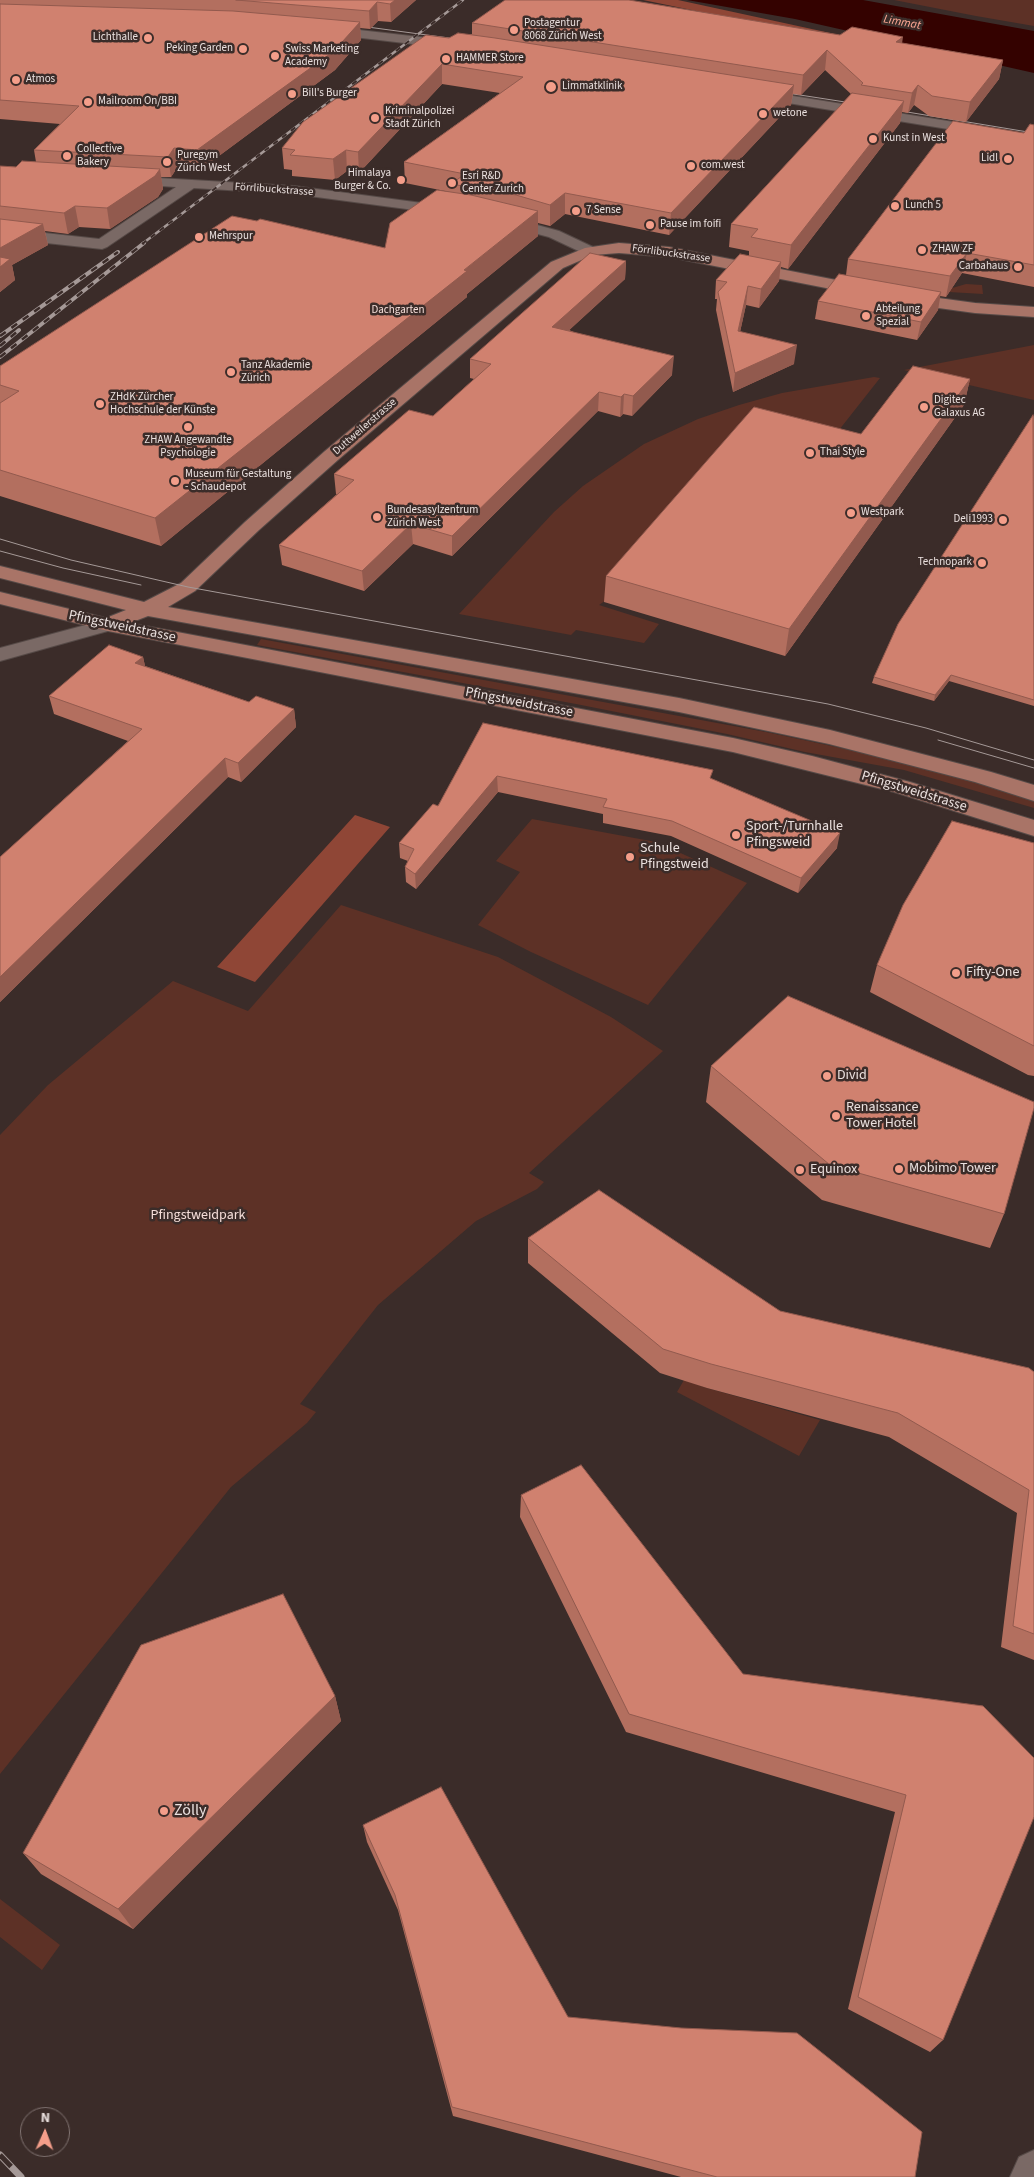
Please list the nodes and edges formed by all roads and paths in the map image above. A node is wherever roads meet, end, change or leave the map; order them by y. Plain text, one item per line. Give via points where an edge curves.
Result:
1 (308, 28) edge
2 (467, 46) edge
3 (740, 91) edge
4 (1034, 139) edge
5 (112, 179) edge
6 (191, 184) junction
7 (462, 213) edge
8 (484, 217) edge
9 (0, 233) edge
10 (590, 250) junction
11 (1034, 312) edge
12 (0, 572) edge
13 (0, 598) edge
14 (146, 609) junction
15 (108, 625) junction
16 (0, 655) edge
17 (1034, 793) edge
18 (1034, 828) edge
19 (1034, 2172) edge
20 (1032, 2177) edge

1 - 2 street
3 - 4 street
5 - 6 street, Förrlibuckstrasse
6 - 7 street, Förrlibuckstrasse via 294,190
6 - 9 street via 102,244
8 - 10 street, Förrlibuckstrasse via 540,230
10 - 11 main road, Förrlibuckstrasse via 619,248 669,252 902,298
10 - 14 main road, Duttweilerstrasse via 557,265 325,462 188,587
12 - 14 main road, Pfingstweidstrasse
13 - 15 main road, Pfingstweidstrasse
14 - 15 main road, Duttweilerstrasse
14 - 17 main road, Pfingstweidstrasse via 679,706 830,737 983,776
15 - 16 street
15 - 18 main road, Pfingstweidstrasse via 733,745 902,787
19 - 20 street

